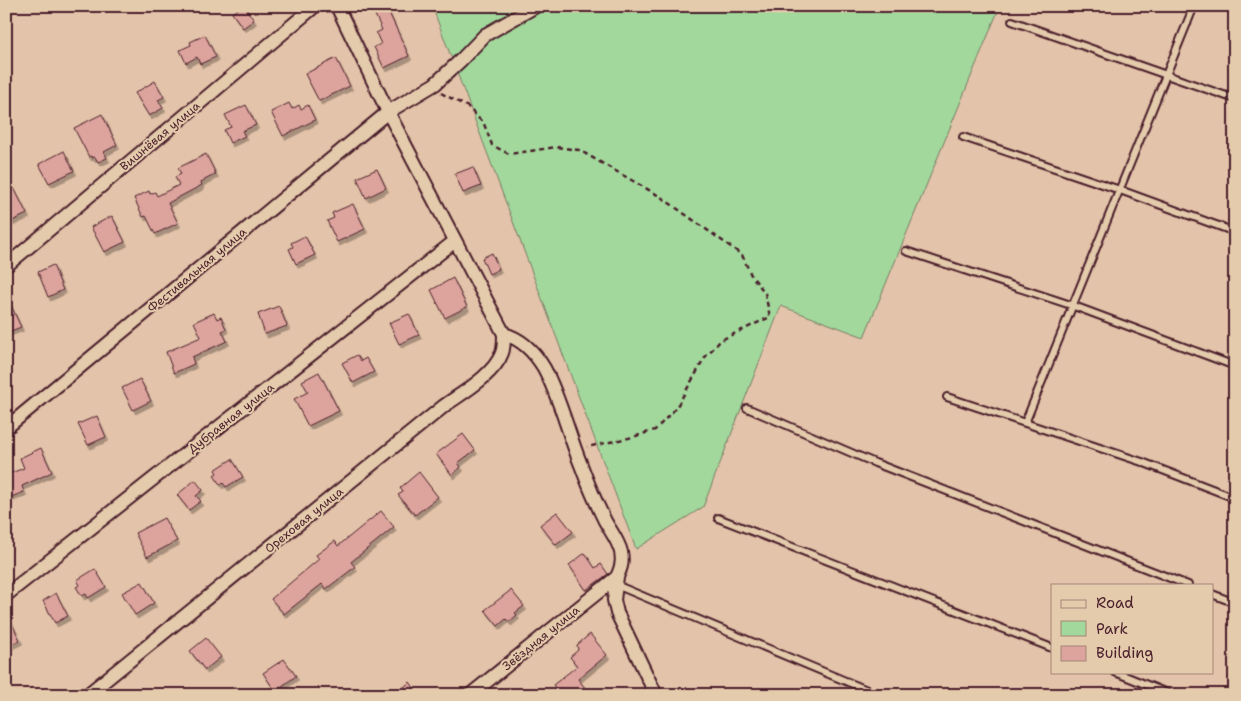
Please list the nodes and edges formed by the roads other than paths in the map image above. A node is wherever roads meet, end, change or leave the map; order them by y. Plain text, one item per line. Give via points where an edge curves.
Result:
1 (315, 6) edge
2 (337, 6) edge
3 (536, 6) edge
4 (1194, 6) edge
5 (1012, 21) dead end
6 (1166, 75) junction
7 (1235, 99) edge
8 (388, 112) junction
9 (963, 137) dead end
10 (1120, 190) junction
11 (1235, 232) edge
12 (455, 241) junction
13 (906, 251) dead end
14 (6, 266) edge
15 (1074, 306) junction
16 (504, 334) junction
17 (1235, 366) edge
18 (947, 396) dead end
19 (747, 408) dead end
20 (1025, 423) junction
21 (6, 428) edge
22 (1235, 498) edge
23 (718, 518) dead end
24 (615, 581) junction
25 (1185, 584) edge
26 (6, 595) edge
27 (1214, 595) edge
28 (1235, 603) edge
29 (1051, 648) edge
30 (1119, 674) edge
31 (87, 695) edge
32 (470, 695) edge
33 (656, 695) edge
34 (879, 695) edge
35 (1172, 695) edge

1 - 14 street, Вишнёвая улица
2 - 8 street
3 - 8 street, Фестивальная улица via 485,35 435,84
4 - 6 lane
5 - 6 lane
6 - 7 lane
6 - 10 lane
8 - 12 street
8 - 21 street, Фестивальная улица
9 - 10 lane
10 - 11 lane
10 - 15 lane
12 - 16 street
12 - 26 street, Дубравная улица
13 - 15 lane
15 - 17 lane
15 - 20 lane
16 - 24 street via 515,337 530,350 550,381 605,522 619,546 623,564
16 - 31 street, Ореховая улица via 502,352 483,377
18 - 20 lane
19 - 25 lane via 875,463
20 - 22 lane via 1142,462
23 - 29 lane
24 - 32 street, Звёздная улица
24 - 33 street via 617,613
24 - 34 lane
27 - 28 lane
30 - 35 lane

